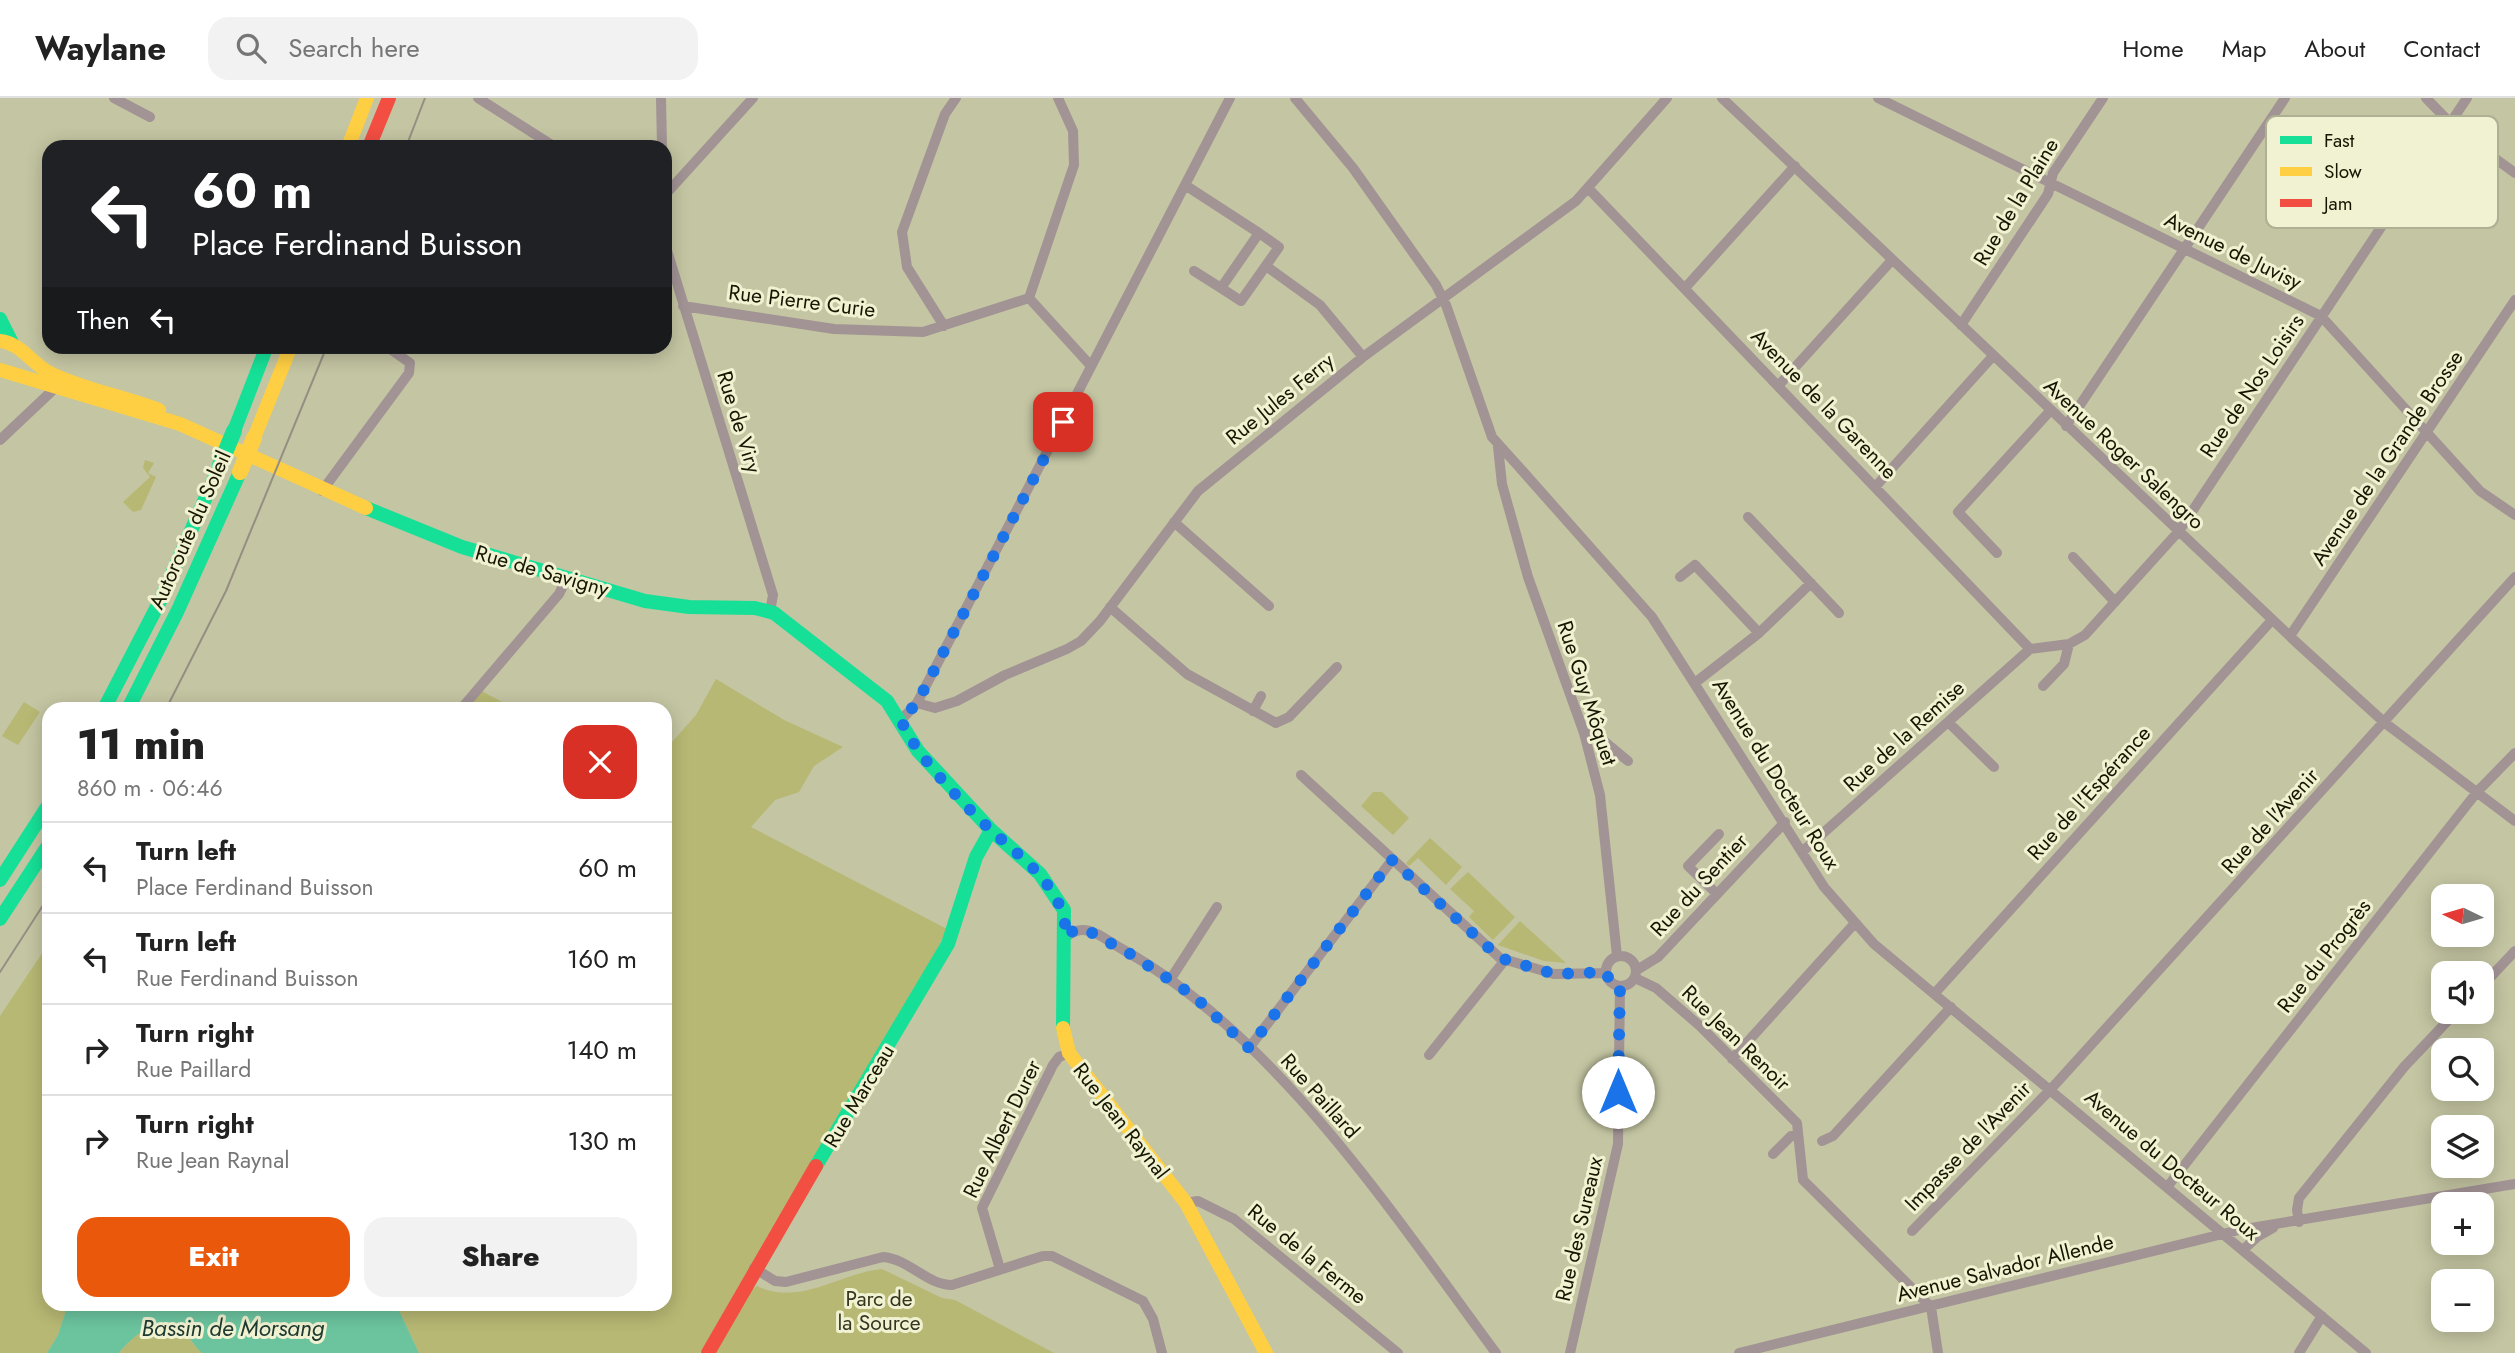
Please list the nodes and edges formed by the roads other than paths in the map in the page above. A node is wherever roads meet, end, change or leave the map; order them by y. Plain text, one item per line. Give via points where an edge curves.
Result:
1 (114, 98) edge
2 (367, 98) edge
3 (389, 98) edge
4 (478, 98) edge
5 (661, 98) edge
6 (753, 98) edge
7 (956, 98) edge
8 (1058, 98) edge
9 (1230, 98) edge
10 (1295, 98) edge
11 (1667, 98) edge
12 (1723, 98) edge
13 (1878, 98) edge
14 (2103, 98) edge
15 (2285, 98) edge
16 (2426, 98) edge
17 (2467, 98) edge
18 (2273, 116) edge
19 (2443, 116) edge
20 (2455, 116) edge
21 (150, 117) dead end
22 (2266, 127) edge
23 (351, 140) edge
24 (372, 140) edge
25 (544, 140) edge
26 (662, 140) edge
27 (2498, 162) edge
28 (1795, 166) junction
29 (2515, 173) edge
30 (2051, 184) junction
31 (1185, 186) junction
32 (672, 187) edge
33 (1588, 188) junction
34 (2380, 228) edge
35 (1259, 233) junction
36 (2185, 249) junction
37 (1892, 260) junction
38 (1266, 267) junction
39 (672, 268) edge
40 (1194, 271) dead end
41 (1222, 288) junction
42 (1685, 288) junction
43 (1443, 296) junction
44 (1029, 298) junction
45 (2515, 300) edge
46 (683, 306) junction
47 (2321, 316) junction
48 (0, 319) edge
49 (1961, 325) junction
50 (944, 326) junction
51 (10, 344) edge
52 (264, 354) edge
53 (288, 354) edge
54 (400, 354) edge
55 (1993, 356) junction
56 (1363, 357) junction
57 (1091, 366) junction
58 (2, 370) edge
59 (1779, 385) junction
60 (54, 388) junction
61 (2050, 411) junction
62 (180, 424) junction
63 (2066, 426) junction
64 (2427, 433) junction
65 (0, 440) edge
66 (1498, 447) junction
67 (1876, 486) junction
68 (322, 491) junction
69 (2515, 515) edge
70 (1748, 517) dead end
71 (1174, 522) junction
72 (2179, 531) junction
73 (1997, 553) dead end
74 (2073, 557) dead end
75 (1680, 577) dead end
76 (2515, 577) edge
77 (567, 578) junction
78 (1811, 583) junction
79 (2115, 603) junction
80 (1269, 606) dead end
81 (1110, 607) junction
82 (771, 612) junction
83 (1839, 613) dead end
84 (2272, 620) junction
85 (1759, 633) junction
86 (2291, 636) junction
87 (2069, 645) junction
88 (2031, 649) junction
89 (1337, 667) dead end
90 (1696, 682) junction
91 (2043, 686) dead end
92 (1261, 696) dead end
93 (108, 702) edge
94 (132, 702) edge
95 (467, 702) edge
96 (917, 703) junction
97 (1253, 711) junction
98 (901, 720) junction
99 (1948, 722) junction
100 (2385, 723) junction
101 (1584, 733) junction
102 (2515, 753) edge
103 (1628, 761) dead end
104 (1994, 767) dead end
105 (1301, 775) dead end
106 (2477, 792) junction
107 (42, 815) edge
108 (2515, 821) edge
109 (1785, 822) junction
110 (992, 830) junction
111 (1719, 834) dead end
112 (1803, 851) junction
113 (42, 855) edge
114 (1392, 860) junction
115 (0, 880) edge
116 (1717, 894) junction
117 (1217, 906) dead end
118 (0, 919) edge
119 (1855, 923) junction
120 (1066, 937) junction
121 (2515, 951) edge
122 (1617, 956) junction
123 (1505, 960) junction
124 (1606, 972) junction
125 (2494, 973) edge
126 (1636, 974) junction
127 (1170, 980) junction
128 (1620, 986) junction
129 (1935, 993) junction
130 (1951, 1007) junction
131 (2445, 1024) edge
132 (1249, 1048) junction
133 (1069, 1053) junction
134 (1429, 1055) dead end
135 (1732, 1059) junction
136 (2051, 1089) junction
137 (1798, 1135) junction
138 (1822, 1141) dead end
139 (1773, 1154) dead end
140 (2515, 1184) edge
141 (2168, 1186) junction
142 (1186, 1203) junction
143 (2299, 1222) junction
144 (2280, 1225) junction
145 (1912, 1231) dead end
146 (2223, 1234) junction
147 (2243, 1250) junction
148 (754, 1268) junction
149 (1000, 1269) junction
150 (1931, 1307) junction
151 (2322, 1316) junction
152 (708, 1353) edge
153 (1162, 1353) edge
154 (1266, 1353) edge
155 (1398, 1353) edge
156 (1496, 1353) edge
157 (1570, 1353) edge
158 (1740, 1353) edge
159 (1938, 1353) edge
160 (2299, 1353) edge
161 (2366, 1353) edge

1 - 21 street
2 - 23 main road
3 - 24 main road
4 - 25 street
5 - 26 street
6 - 32 street
7 - 50 street via 945,114 902,232 907,267
8 - 44 street via 1073,131 1074,166
9 - 31 street
10 - 43 street, Avenue du Docteur Roux via 1353,168
11 - 33 street, Rue Jules Ferry
12 - 28 street, Avenue Roger Salengro
13 - 30 street, Avenue de Juvisy
14 - 30 street, Rue de la Plaine via 2053,173
15 - 18 street
16 - 19 street
17 - 20 street, Rue de Nos Loisirs
22 - 36 street
27 - 29 street
28 - 37 street, Avenue Roger Salengro
28 - 42 street
30 - 36 street, Avenue de Juvisy
30 - 49 street, Rue de la Plaine
31 - 35 street
31 - 57 street
33 - 42 street, Avenue de la Garenne
33 - 43 street, Rue Jules Ferry
34 - 47 street, Rue de Nos Loisirs
35 - 38 street via 1279,247
35 - 41 street
36 - 47 street, Avenue de Juvisy
36 - 63 street
37 - 49 street, Avenue Roger Salengro
37 - 59 street
38 - 41 street via 1241,302
38 - 56 street via 1320,305
39 - 46 street, Rue de Viry
40 - 41 street
42 - 59 street, Avenue de la Garenne
43 - 56 street, Rue Jules Ferry
43 - 66 street, Avenue du Docteur Roux
44 - 50 street, Rue Pierre Curie
44 - 57 street
45 - 64 street, Avenue de la Grande Brosse
46 - 50 street, Rue Pierre Curie via 834,329 923,332
46 - 82 street, Rue de Viry via 773,594
47 - 64 street, Avenue de Juvisy
47 - 72 street, Rue de Nos Loisirs
48 - 51 main road
49 - 55 street, Avenue Roger Salengro
51 - 58 main road, Rue de Savigny via 18,360
51 - 62 main road, Rue de Savigny via 53,375 145,404
52 - 93 main road, Autoroute du Soleil, bridge via 161,599
53 - 94 main road, Autoroute du Soleil, bridge via 240,472
54 - 68 street via 410,363 409,373
55 - 61 street, Avenue Roger Salengro
55 - 67 street
56 - 71 street, Rue Jules Ferry via 1209,482
57 - 96 street
58 - 60 main road, Rue de Savigny
59 - 67 street, Avenue de la Garenne
60 - 62 main road, Rue de Savigny
60 - 65 street
61 - 63 street, Avenue Roger Salengro
61 - 73 street via 1958,512
62 - 68 main road, Rue de Savigny
63 - 72 street, Avenue Roger Salengro
64 - 69 street, Avenue de Juvisy via 2480,491
64 - 86 street, Avenue de la Grande Brosse
66 - 90 street, Avenue du Docteur Roux via 1652,617
66 - 101 street, Rue Guy Môquet via 1506,496 1533,590
67 - 88 street, Avenue de la Garenne
68 - 77 main road, Rue de Savigny via 450,544
70 - 78 street
71 - 80 street
71 - 81 street, Rue Jules Ferry
72 - 79 street, Rue de Nos Loisirs
72 - 84 street, Avenue Roger Salengro
74 - 79 street
75 - 85 street via 1695,565
76 - 100 street, Rue de l'Avenir
77 - 82 main road, Rue de Savigny via 663,604
77 - 95 street via 559,594
78 - 83 street
78 - 85 street
79 - 87 street, Rue de Nos Loisirs
81 - 96 street, Rue Jules Ferry via 1082,640 965,697 935,708
81 - 97 street via 1187,674
82 - 98 main road, Rue Jean Raynal via 871,685
84 - 86 street, Avenue Roger Salengro
84 - 129 street, Rue de l'Espérance
85 - 90 street
86 - 100 street, Avenue Roger Salengro
87 - 88 street
87 - 91 street via 2064,664
88 - 99 street, Rue de la Remise
89 - 97 street via 1284,720 1276,723
90 - 109 street, Avenue du Docteur Roux
92 - 97 street
96 - 98 street
98 - 110 main road, Rue Jean Raynal via 918,751
99 - 104 street
99 - 112 street, Rue de la Remise
100 - 106 street, Avenue Roger Salengro
100 - 136 street, Rue de l'Avenir
101 - 103 street via 1598,736
101 - 122 street, Rue Guy Môquet via 1605,829
102 - 106 street, Rue du Progrès
105 - 114 street
106 - 108 street, Avenue Roger Salengro
106 - 141 street, Rue du Progrès
107 - 115 main road
109 - 112 street, Avenue du Docteur Roux
109 - 116 street, Rue du Sentier
110 - 120 main road, Rue Jean Raynal via 1027,860 1048,886 1064,910
110 - 148 main road, Rue Marceau via 970,872 950,941
111 - 116 street via 1688,866
112 - 119 street, Avenue du Docteur Roux via 1824,887
113 - 118 main road
114 - 123 street
114 - 132 street
116 - 126 street, Rue du Sentier
117 - 127 street
119 - 129 street, Avenue du Docteur Roux
119 - 135 street
120 - 127 street, Rue Paillard via 1085,929
120 - 133 main road, Rue Jean Raynal via 1063,1030
121 - 125 street
122 - 124 street via 1608,962
122 - 126 street via 1630,958
123 - 124 street via 1554,974
123 - 134 street
124 - 128 street via 1610,982
126 - 128 street via 1629,984
126 - 135 street, Rue Jean Renoir
127 - 132 street, Rue Paillard via 1194,996
128 - 157 street, Rue des Sureaux via 1618,1144
129 - 130 street, Avenue du Docteur Roux
130 - 136 street, Avenue du Docteur Roux
130 - 138 street via 1833,1136
131 - 143 street via 2404,1067 2299,1198
132 - 156 street, Rue Paillard via 1363,1174
133 - 142 main road, Rue Jean Raynal
133 - 149 street, Rue Albert Durer via 1053,1065 982,1208
135 - 137 street, Rue Jean Renoir via 1797,1123
136 - 141 street, Avenue du Docteur Roux
136 - 145 street, Impasse de l'Avenir
137 - 139 street
137 - 150 street, Rue Jean Renoir via 1803,1180
140 - 143 street, Avenue Salvador Allende
141 - 146 street, Avenue du Docteur Roux
142 - 154 main road, Rue Jean Raynal
142 - 155 street, Rue de la Ferme via 1198,1201 1234,1219
143 - 144 street, Avenue Salvador Allende
144 - 146 street, Avenue Salvador Allende
144 - 147 street, Avenue Salvador Allende
146 - 147 street, Avenue du Docteur Roux
146 - 150 street, Avenue Salvador Allende
147 - 151 street, Avenue du Docteur Roux
148 - 149 street via 786,1282 890,1257 952,1285
148 - 152 main road, Rue Marceau
149 - 153 street via 1052,1256 1101,1279 1148,1306
150 - 158 street, Avenue Salvador Allende
150 - 159 street
151 - 160 street
151 - 161 street, Avenue du Docteur Roux

